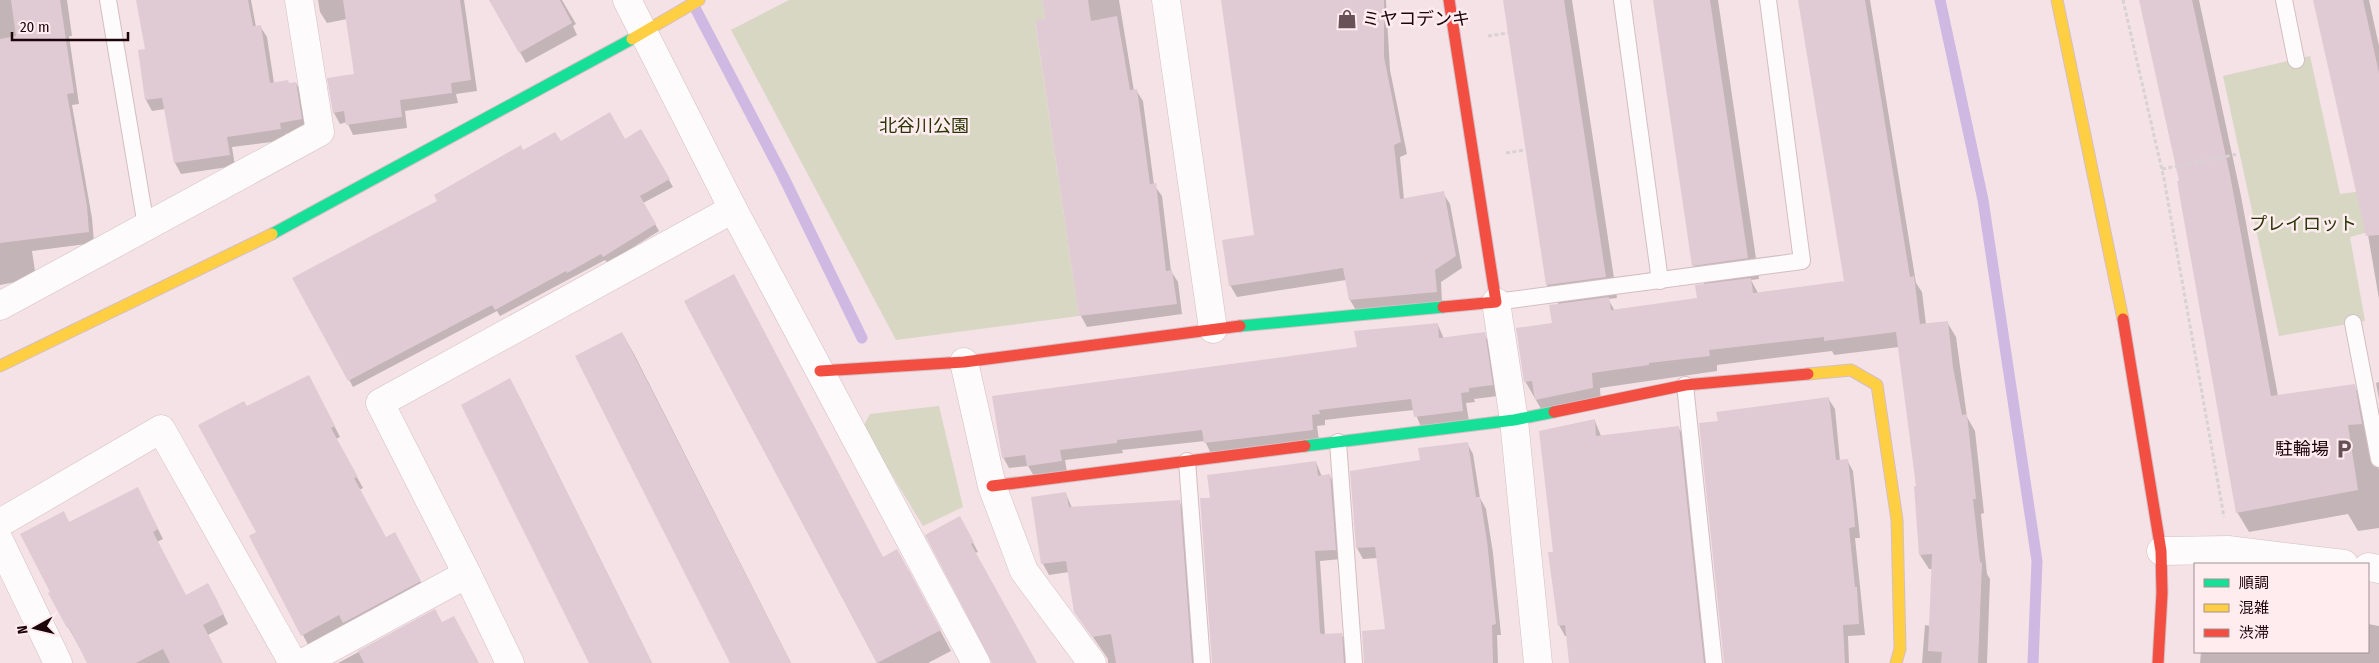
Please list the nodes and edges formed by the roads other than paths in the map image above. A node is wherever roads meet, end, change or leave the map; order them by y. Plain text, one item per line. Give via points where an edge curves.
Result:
1 (108, 0) edge
2 (299, 0) edge
3 (627, 0) edge
4 (699, 0) edge
5 (1166, 0) edge
6 (1449, 0) edge
7 (1622, 0) edge
8 (1768, 0) edge
9 (2057, 0) edge
10 (2284, 0) edge
11 (653, 26) junction
12 (2296, 60) dead end
13 (733, 208) junction
14 (146, 226) junction
15 (1660, 281) junction
16 (1496, 302) junction
17 (0, 306) edge
18 (2353, 322) dead end
19 (1213, 328) junction
20 (964, 362) junction
21 (0, 366) edge
22 (820, 371) junction
23 (1685, 385) junction
24 (1514, 420) junction
25 (1338, 442) junction
26 (2379, 458) edge
27 (1187, 461) junction
28 (992, 486) junction
29 (0, 522) edge
30 (0, 542) edge
31 (2160, 551) junction
32 (2336, 563) edge
33 (467, 574) junction
34 (58, 663) edge
35 (293, 663) edge
36 (303, 663) edge
37 (510, 663) edge
38 (976, 663) edge
39 (1092, 663) edge
40 (1202, 663) edge
41 (1354, 663) edge
42 (1538, 663) edge
43 (1714, 663) edge
44 (1896, 663) edge
45 (2158, 663) edge

1 - 14 lane
2 - 14 street via 320,132
3 - 11 street
4 - 11 street
5 - 19 street
6 - 16 street
7 - 15 lane
8 - 15 lane via 1802,261
9 - 31 street via 2118,290
10 - 12 lane
11 - 13 street
11 - 21 street via 245,249
13 - 22 street
13 - 33 street via 380,403
14 - 17 street
15 - 16 lane
16 - 19 street
16 - 24 street
18 - 26 lane
19 - 20 street
20 - 22 street
20 - 28 street
22 - 38 street
23 - 24 street
23 - 43 lane
23 - 44 street via 1851,370 1878,385 1897,520 1900,649
24 - 25 street
24 - 42 street
25 - 27 street
25 - 41 lane
27 - 28 street
27 - 40 lane
28 - 39 street via 1024,572
29 - 35 street via 161,429
30 - 34 street
31 - 32 street via 2228,550
31 - 45 street via 2162,593
33 - 36 street
33 - 37 street

